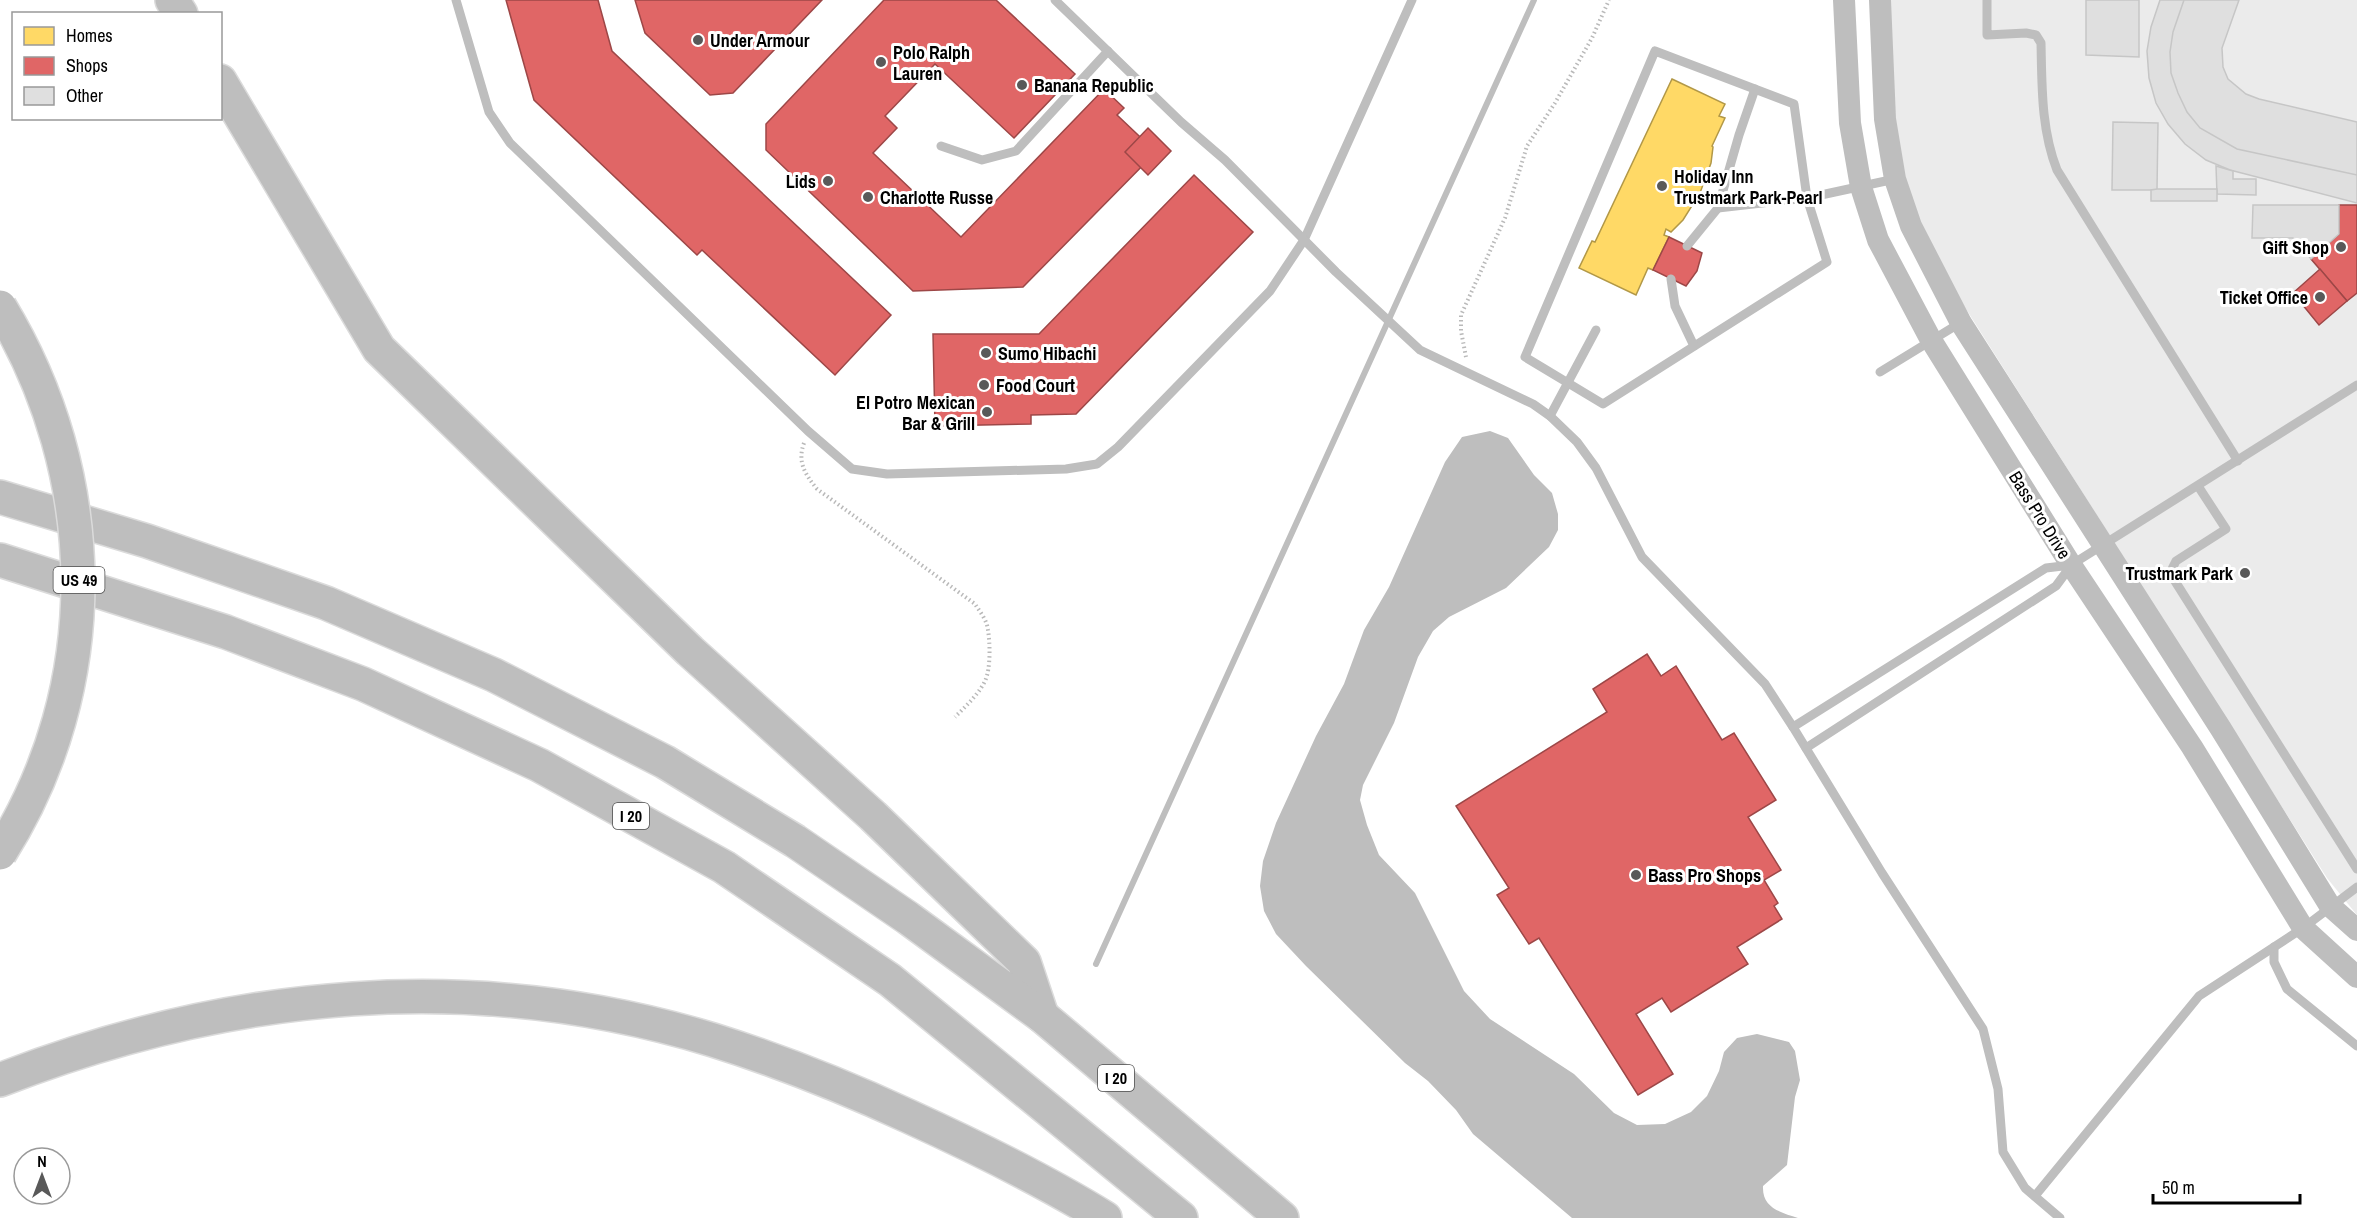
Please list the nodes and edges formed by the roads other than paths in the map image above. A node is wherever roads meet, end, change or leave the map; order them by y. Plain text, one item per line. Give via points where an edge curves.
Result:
1 (456, 0) edge
2 (1055, 0) edge
3 (1412, 0) edge
4 (1844, 0) edge
5 (1880, 0) edge
6 (1987, 0) edge
7 (1108, 51) junction
8 (222, 84) edge
9 (1755, 89) junction
10 (941, 146) dead end
11 (1895, 179) junction
12 (1861, 187) junction
13 (1807, 198) junction
14 (1718, 208) junction
15 (1304, 240) junction
16 (1687, 246) dead end
17 (1671, 279) dead end
18 (0, 307) edge
19 (1961, 322) junction
20 (1596, 330) dead end
21 (1931, 340) junction
22 (1694, 346) junction
23 (1880, 372) dead end
24 (1569, 383) junction
25 (2357, 385) edge
26 (1550, 416) junction
27 (2238, 461) junction
28 (2198, 486) junction
29 (0, 497) edge
30 (2102, 546) junction
31 (0, 560) edge
32 (2071, 565) junction
33 (1793, 727) junction
34 (1806, 748) junction
35 (0, 853) edge
36 (2357, 869) edge
37 (2357, 887) edge
38 (2330, 906) junction
39 (2303, 928) junction
40 (2357, 930) edge
41 (2274, 947) junction
42 (2357, 977) edge
43 (1042, 1016) junction
44 (2357, 1046) edge
45 (0, 1080) edge
46 (2035, 1196) junction
47 (1105, 1218) edge
48 (1181, 1218) edge
49 (1282, 1218) edge
50 (2060, 1218) edge

1 - 15 lane via 489,112 510,143 852,469 887,474 1066,469 1097,464 1270,291
2 - 7 lane
3 - 15 lane
4 - 12 street, Bass Pro Drive via 1850,123
5 - 11 street, Bass Pro Drive via 1885,119
6 - 27 lane via 1987,35 2026,33 2036,35 2041,43 2046,131 2057,170
7 - 10 lane via 1016,151 982,160
7 - 15 lane
8 - 43 highway via 380,350 690,651 873,816 1024,962
9 - 13 lane via 1794,104
9 - 14 lane
9 - 24 lane via 1655,51 1525,357
11 - 12 lane
11 - 19 street, Bass Pro Drive via 1911,226
12 - 13 lane
12 - 21 street, Bass Pro Drive via 1878,240
13 - 14 lane
13 - 22 lane via 1827,262
14 - 16 lane
15 - 26 lane via 1420,350 1533,404
17 - 22 lane via 1675,306
18 - 35 highway, US 49, bridge via 26,352 55,426 73,504 79,584 72,664 60,716 38,781
19 - 21 lane
19 - 30 street, Bass Pro Drive
20 - 24 lane
21 - 23 lane
21 - 32 street, Bass Pro Drive
22 - 24 lane via 1602,404
24 - 26 lane
25 - 27 lane
26 - 33 lane via 1596,468 1642,557 1765,684
27 - 28 lane
28 - 30 lane
28 - 36 lane via 2226,529 2176,561 2173,578
29 - 43 highway, I 20 via 147,541 326,603 494,675 665,762 795,841
30 - 32 lane
30 - 38 street, Bass Pro Drive
31 - 48 highway, I 20 via 226,632 363,684 539,765 724,867 890,981
32 - 33 lane via 2046,568
32 - 34 lane via 2056,586
32 - 39 street, Bass Pro Drive via 2192,747
33 - 34 lane
34 - 46 lane via 1983,1029 1998,1089 2003,1152 2025,1188
37 - 38 lane
38 - 39 lane
38 - 40 street, Bass Pro Drive
39 - 41 lane
39 - 42 street, Bass Pro Drive
41 - 44 lane via 2274,962 2287,989
41 - 46 lane via 2199,996
43 - 49 highway, I 20
45 - 47 highway via 148,1031 287,1004 421,995 580,1009 712,1040 779,1062 954,1137
46 - 50 lane

